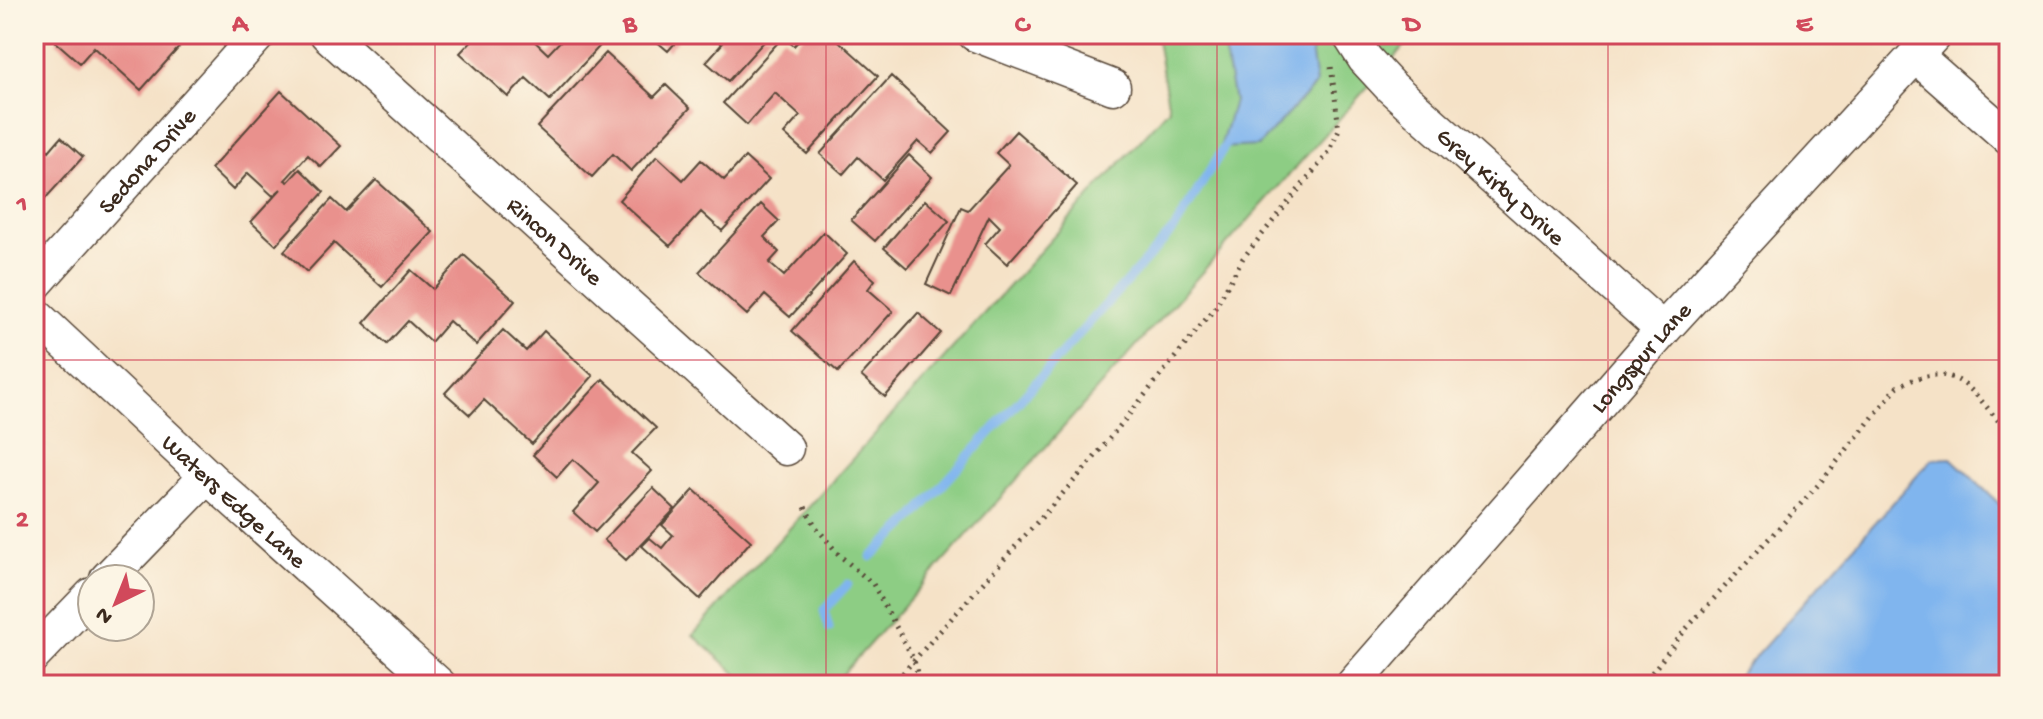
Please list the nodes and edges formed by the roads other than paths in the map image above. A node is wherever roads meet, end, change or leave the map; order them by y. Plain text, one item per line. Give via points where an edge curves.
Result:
1 (259, 34) edge
2 (327, 34) edge
3 (975, 34) edge
4 (1350, 36) edge
5 (1925, 45) edge
6 (1113, 87) dead end
7 (2009, 138) edge
8 (34, 285) edge
9 (34, 314) edge
10 (1663, 330) junction
11 (786, 448) dead end
12 (207, 476) junction
13 (123, 563) edge
14 (76, 612) edge
15 (34, 655) edge
16 (439, 685) edge
17 (1353, 685) edge

1 - 8 street, Sedona Drive
2 - 11 street, Rincon Drive
3 - 6 street
4 - 10 street, Grey Kirby Drive via 1390,86
5 - 7 street
5 - 10 street, Longspur Lane
9 - 12 street, Waters Edge Lane
10 - 17 street, Longspur Lane
12 - 13 street
12 - 16 street, Waters Edge Lane
14 - 15 street

